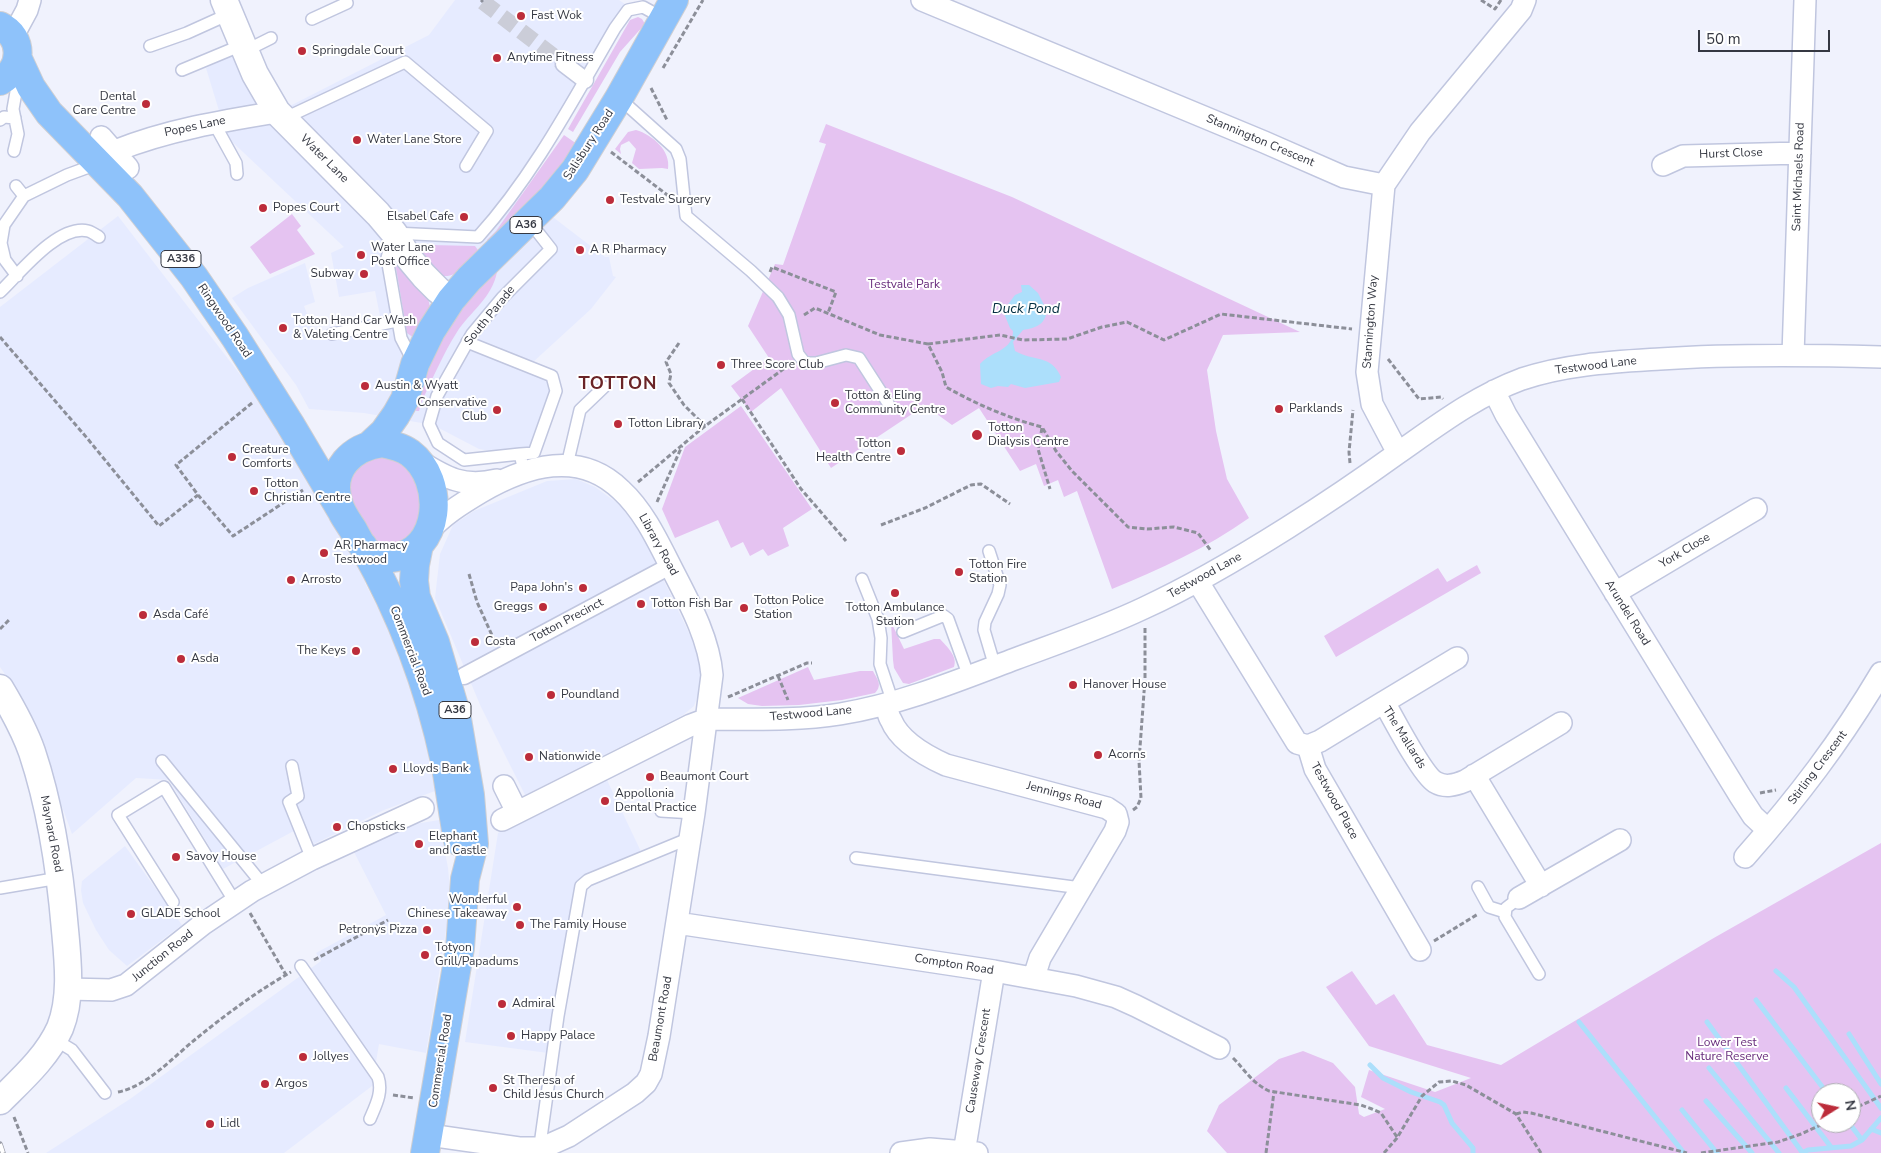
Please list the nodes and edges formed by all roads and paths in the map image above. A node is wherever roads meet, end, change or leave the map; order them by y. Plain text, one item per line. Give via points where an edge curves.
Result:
1 (30, 0) edge
2 (922, 0) edge
3 (1481, 0) edge
4 (1805, 0) edge
5 (1513, 2) edge
6 (347, 3) dead end
7 (226, 7) edge
8 (669, 9) edge
9 (312, 19) dead end
10 (271, 38) dead end
11 (10, 40) edge
12 (150, 46) dead end
13 (243, 48) junction
14 (564, 64) tunnel mouth
15 (182, 70) dead end
16 (585, 80) junction
17 (650, 88) dead end
18 (8, 95) edge
19 (619, 98) junction
20 (48, 113) junction
21 (280, 115) junction
22 (0, 120) edge
23 (214, 123) junction
24 (670, 126) dead end
25 (592, 143) junction
26 (105, 150) junction
27 (14, 151) dead end
28 (1800, 153) junction
29 (1663, 165) dead end
30 (466, 166) dead end
31 (128, 168) dead end
32 (237, 174) dead end
33 (1384, 185) junction
34 (16, 186) dead end
35 (24, 196) junction
36 (686, 216) junction
37 (529, 221) junction
38 (394, 233) junction
39 (99, 237) dead end
40 (1, 245) edge
41 (17, 276) junction
42 (765, 284) junction
43 (0, 292) edge
44 (451, 300) junction
45 (828, 313) junction
46 (397, 321) junction
47 (791, 324) junction
48 (1370, 331) junction
49 (332, 334) dead end
50 (0, 337) edge
51 (468, 342) junction
52 (679, 343) dead end
53 (928, 344) junction
54 (1793, 355) junction
55 (1881, 357) edge
56 (791, 363) dead end
57 (415, 364) junction
58 (604, 387) dead end
59 (268, 390) junction
60 (1494, 391) junction
61 (405, 399) junction
62 (742, 399) junction
63 (888, 403) dead end
64 (1451, 415) junction
65 (290, 424) junction
66 (704, 426) junction
67 (1042, 427) junction
68 (683, 444) junction
69 (366, 446) junction
70 (1398, 454) junction
71 (415, 458) junction
72 (567, 465) junction
73 (518, 467) junction
74 (322, 478) junction
75 (1050, 489) dead end
76 (624, 493) junction
77 (198, 495) junction
78 (1010, 504) dead end
79 (1756, 509) dead end
80 (341, 510) junction
81 (648, 524) junction
82 (881, 525) dead end
83 (423, 539) junction
84 (846, 541) dead end
85 (363, 546) junction
86 (988, 551) dead end
87 (670, 566) junction
88 (1222, 568) junction
89 (469, 574) dead end
90 (862, 580) dead end
91 (1198, 582) junction
92 (1615, 593) junction
93 (1143, 609) junction
94 (10, 620) dead end
95 (0, 629) edge
96 (903, 632) dead end
97 (501, 657) junction
98 (1457, 658) dead end
99 (812, 663) dead end
100 (996, 667) junction
101 (1881, 673) edge
102 (464, 676) dead end
103 (778, 676) junction
104 (969, 677) junction
105 (0, 688) edge
106 (710, 698) junction
107 (1384, 702) junction
108 (890, 704) junction
109 (793, 718) junction
110 (707, 719) junction
111 (1561, 723) dead end
112 (1308, 746) junction
113 (162, 761) dead end
114 (292, 766) dead end
115 (1474, 775) junction
116 (504, 786) dead end
117 (423, 808) dead end
118 (662, 811) dead end
119 (694, 814) junction
120 (1117, 816) junction
121 (1768, 830) junction
122 (690, 838) junction
123 (1620, 840) dead end
124 (1745, 857) dead end
125 (856, 858) dead end
126 (312, 859) junction
127 (59, 878) junction
128 (466, 880) junction
129 (263, 885) junction
130 (1541, 886) junction
131 (1478, 887) dead end
132 (0, 888) edge
133 (1081, 888) junction
134 (238, 900) junction
135 (173, 902) dead end
136 (1512, 905) junction
137 (1489, 907) junction
138 (388, 920) dead end
139 (677, 923) junction
140 (1420, 950) joint
141 (301, 966) junction
142 (994, 971) junction
143 (1539, 974) dead end
144 (286, 975) junction
145 (1034, 977) junction
146 (67, 989) junction
147 (54, 1039) junction
148 (1219, 1048) joint
149 (1274, 1092) junction
150 (105, 1093) joint
151 (380, 1093) junction
152 (1881, 1096) edge
153 (0, 1100) edge
154 (434, 1101) junction
155 (1861, 1105) edge
156 (1516, 1114) junction
157 (370, 1119) dead end
158 (1811, 1129) edge
159 (1397, 1138) junction
160 (427, 1144) edge
161 (539, 1151) edge
162 (969, 1152) edge
163 (28, 1153) edge
164 (901, 1153) edge
165 (1266, 1153) edge
166 (1384, 1153) edge
167 (1541, 1153) edge
168 (1687, 1153) edge
169 (1701, 1153) edge

1 - 11 street
2 - 33 street, Stannington Crescent via 1344,177
3 - 5 path via 1495,9
4 - 28 street, Saint Michaels Road
5 - 33 street
6 - 9 lane
7 - 12 lane via 187,33
7 - 13 street, Water Lane
8 - 16 lane via 643,7 628,10
8 - 19 main road, Salisbury Road / A36
10 - 13 lane
11 - 18 main road
11 - 20 main road, Ringwood Road / A336 via 31,87
13 - 15 lane
13 - 21 street, Water Lane
14 - 16 street
16 - 38 lane via 528,176 478,237
17 - 24 path
18 - 20 main road, Ringwood Road / A336
18 - 22 lane via 4,117
18 - 27 lane via 18,134
19 - 25 main road, Salisbury Road / A36
19 - 36 lane via 676,149
20 - 26 main road, Ringwood Road / A336
21 - 23 street, Popes Lane
21 - 30 lane via 405,62 487,131
21 - 38 street, Water Lane
23 - 26 street, Popes Lane
23 - 32 lane via 236,163
25 - 36 path via 610,151 676,202
25 - 37 main road, Salisbury Road / A36 via 569,177
26 - 31 street
26 - 35 lane via 67,175
26 - 59 main road, Ringwood Road / A336 via 130,196 194,277
28 - 29 street, Hurst Close via 1682,156
28 - 54 street, Saint Michaels Road
33 - 48 street, Stannington Way
34 - 35 lane
35 - 40 lane via 4,225
36 - 42 lane
37 - 44 main road, Salisbury Road / A36 via 469,278
37 - 51 lane, South Parade via 551,249 502,298
38 - 44 street, Water Lane via 424,276
38 - 46 lane via 387,258
39 - 41 lane via 80,231 54,240
40 - 41 lane via 5,260
41 - 43 lane
42 - 45 path via 772,267 836,292
42 - 47 lane via 778,297
44 - 57 main road, Salisbury Road / A36
45 - 47 path via 815,308
45 - 53 path via 880,335
46 - 49 lane
46 - 57 lane via 401,338
47 - 63 lane via 798,354 805,363 846,355 859,358
48 - 53 path via 1221,314 1164,340 1127,322 1067,340 1023,340 1004,336
48 - 64 path via 1400,377 1419,399 1441,396
48 - 70 street, Stannington Way via 1367,372 1370,396
50 - 77 path via 159,526
51 - 73 lane via 552,376 556,391 534,453
51 - 73 lane, South Parade via 437,396 429,424 438,443 464,460
52 - 66 path via 666,362 671,374 669,383
53 - 67 path via 946,388 970,401
54 - 55 street, Testwood Lane
54 - 60 street, Testwood Lane via 1592,364 1546,372
56 - 62 path
57 - 61 main road, Salisbury Road / A36
58 - 72 lane via 580,410
59 - 65 main road, Ringwood Road / A336
59 - 77 path via 176,465
60 - 64 street, Testwood Lane
60 - 92 street, Arundel Road
61 - 69 main road, Salisbury Road / A36 via 384,432
61 - 71 main road, Salisbury Road / A36 via 404,417
62 - 66 path
62 - 84 path via 801,489
64 - 70 street, Testwood Lane
65 - 69 main road, Ringwood Road / A336 via 318,443 334,447
65 - 74 main road, Ringwood Road / A336
66 - 68 path
67 - 75 path via 1038,449
67 - 88 path via 1072,471 1128,527 1147,530 1174,527 1198,533
68 - 76 path
68 - 81 path
69 - 71 main road via 394,445
69 - 80 main road via 344,460 339,471 336,492
70 - 88 street, Testwood Lane
71 - 73 street, Library Road via 438,473 475,484
71 - 83 main road via 429,480 434,500 434,513
72 - 73 street, Library Road
72 - 76 street, Library Road via 600,474
73 - 83 street, Library Road via 448,512
74 - 77 path via 233,536
74 - 80 main road, Ringwood Road / A336
76 - 81 street, Library Road
78 - 82 path via 981,484 971,485
79 - 92 street, York Close
80 - 85 main road
81 - 87 street, Library Road
83 - 85 main road via 401,556 377,557
83 - 128 main road, Commercial Road / A36 via 414,565 416,597 435,642 456,713 470,796 474,844
85 - 128 main road, Commercial Road / A36 via 399,617 421,674 443,756
86 - 100 lane via 1000,585 984,630
87 - 97 street, Totton Precinct
87 - 106 street, Library Road via 706,643 712,675
88 - 91 street, Testwood Lane
89 - 97 path via 477,602
90 - 108 lane via 878,619 880,664
91 - 93 street, Testwood Lane
91 - 112 street, Testwood Place via 1292,738 1297,744
92 - 121 street, Arundel Road via 1748,809
93 - 100 street, Testwood Lane
93 - 120 path via 1146,622 1139,761 1141,798 1133,811
94 - 95 path
96 - 104 lane via 944,616 948,619
97 - 102 street, Totton Precinct
98 - 107 street
99 - 103 path via 807,662
100 - 104 street, Testwood Lane
101 - 121 street, Stirling Crescent via 1839,741
103 - 106 path via 729,697
103 - 109 path
104 - 108 street, Testwood Lane
105 - 127 street, Maynard Road via 32,751 42,785
106 - 110 street, Library Road
107 - 112 street, The Mallards
107 - 115 street, The Mallards via 1424,771 1434,782 1453,786
108 - 109 street, Testwood Lane via 836,715
108 - 120 street, Jennings Road via 890,720 899,733 932,759 1107,808
109 - 110 street, Testwood Lane
110 - 116 street, Testwood Lane via 510,816
110 - 119 street, Beaumont Road
111 - 115 street, The Mallards
112 - 140 street, Testwood Place via 1315,769
113 - 129 lane
114 - 126 lane via 298,796 288,802
115 - 130 street
117 - 126 street, Junction Road
118 - 119 lane
119 - 122 street, Beaumont Road
120 - 133 street, Jennings Road via 1115,831
121 - 124 street, Stirling Crescent
122 - 139 street, Beaumont Road
122 - 161 lane via 588,880 581,886
123 - 130 street
125 - 133 lane
126 - 129 street, Junction Road
127 - 132 lane
127 - 146 street, Maynard Road via 67,951
128 - 154 main road, Commercial Road / A36 via 460,948
129 - 134 street, Junction Road
130 - 136 street
131 - 137 lane
133 - 145 street, Jennings Road via 1040,958
134 - 135 lane via 164,787 118,815
134 - 144 path
134 - 146 street, Junction Road via 126,985 110,990
136 - 137 lane
136 - 143 lane via 1507,922
137 - 140 path
138 - 141 path
139 - 142 street, Compton Road
139 - 161 street, Beaumont Road via 655,1060 646,1083 569,1136
141 - 144 path
141 - 151 lane via 374,1070 380,1082
142 - 145 street, Compton Road
142 - 162 street, Causeway Crescent
144 - 150 path via 205,1032 145,1080 127,1090
145 - 148 street, Compton Road via 1116,998
146 - 147 street via 65,1013
147 - 150 lane via 72,1050
147 - 153 street via 32,1068
148 - 149 path via 1234,1058 1257,1085
149 - 159 path via 1372,1109 1381,1113
149 - 165 path
151 - 154 path
151 - 157 lane
152 - 155 path
153 - 163 path via 12,1111
154 - 160 main road, Commercial Road / A36
156 - 159 path via 1466,1085 1440,1082 1416,1104
156 - 167 path
156 - 168 path via 1531,1113
158 - 169 path via 1778,1142
159 - 166 path
160 - 161 street, Beaumont Road
162 - 164 street, Causeway Crescent via 930,1149

